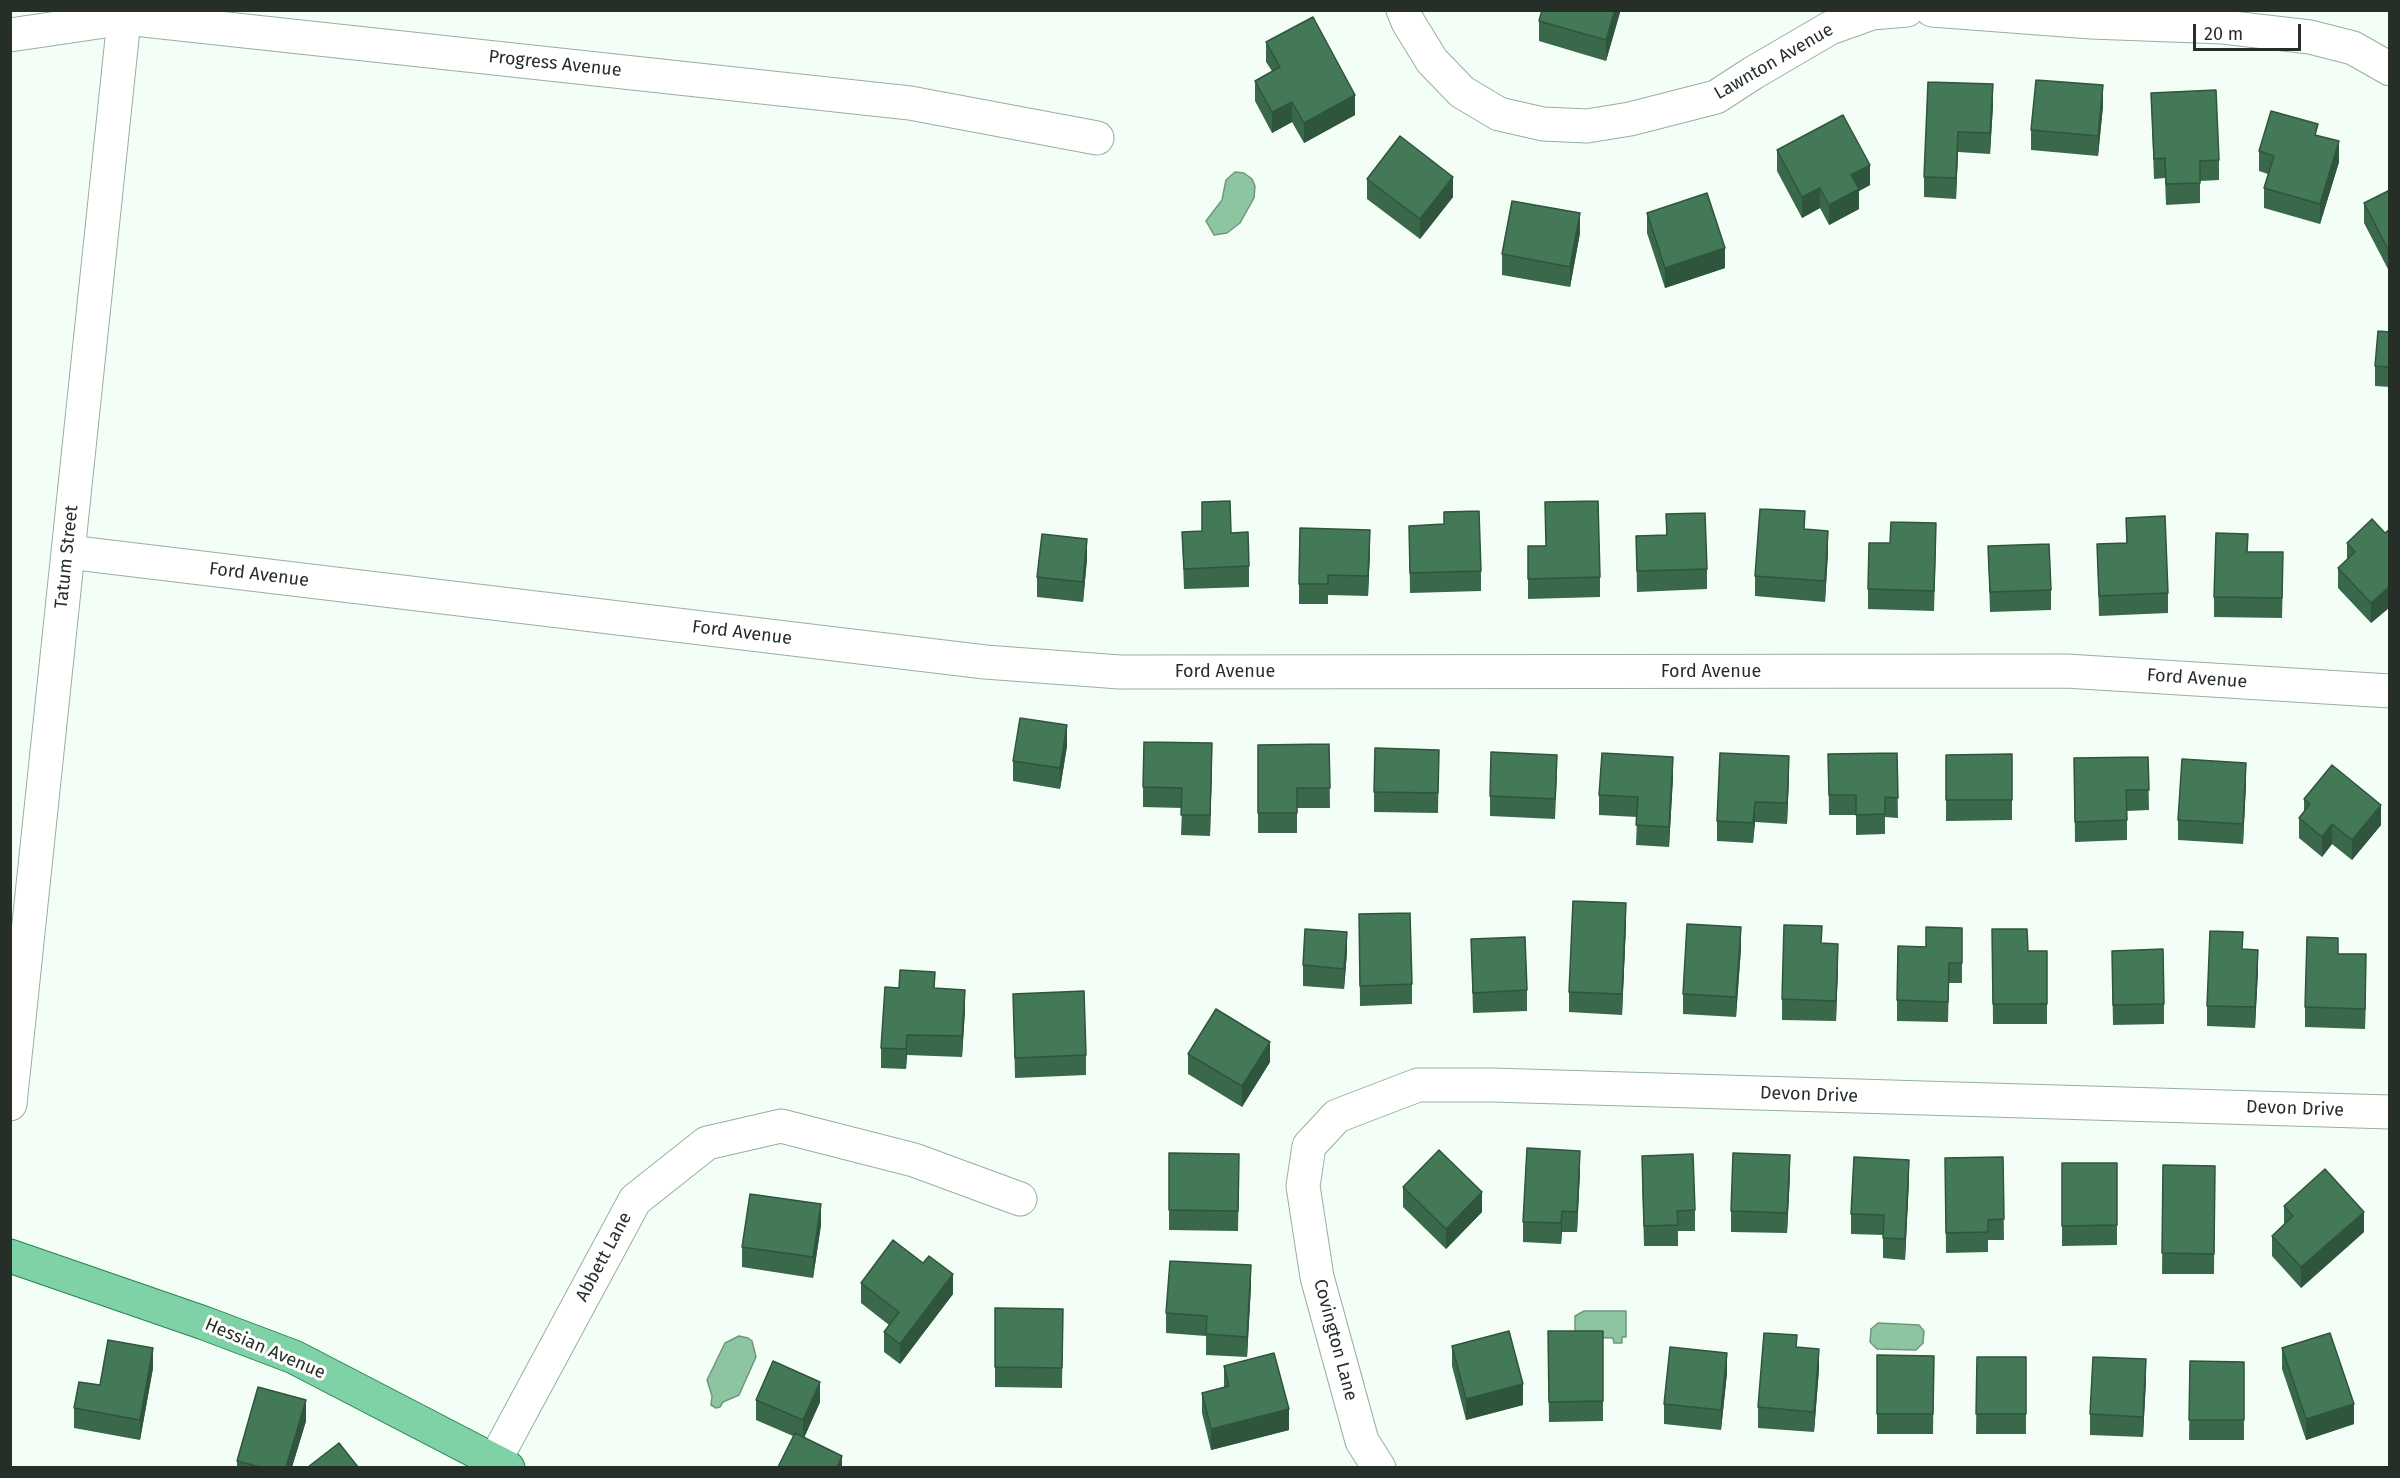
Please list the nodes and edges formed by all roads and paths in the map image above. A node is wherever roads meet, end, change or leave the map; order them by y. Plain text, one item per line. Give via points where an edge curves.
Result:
1 (1403, 10) edge
2 (1906, 10) edge
3 (1932, 10) edge
4 (125, 14) edge
5 (10, 36) edge
6 (2390, 69) edge
7 (1097, 138) dead end
8 (68, 552) junction
9 (2390, 691) edge
10 (10, 1104) edge
11 (2390, 1112) edge
12 (1020, 1199) dead end
13 (1306, 1207) joint
14 (10, 1256) edge
15 (497, 1465) edge
16 (1378, 1467) edge

1 - 2 street, Lawnton Avenue via 1432,61 1462,92 1499,114 1543,124 1587,126 1641,117 1716,97 1830,28 1872,13
3 - 6 street via 2223,27 2310,37 2353,48
4 - 5 street, Progress Avenue
4 - 7 street, Progress Avenue via 910,103
4 - 8 street, Tatum Street
8 - 9 street, Ford Avenue via 985,662 1120,672 2066,671
8 - 10 street, Tatum Street
11 - 13 street, Devon Drive via 1418,1085 1337,1116 1309,1146 1303,1186
12 - 15 street, Abbett Lane via 914,1160 781,1126 707,1143 635,1200
13 - 16 street, Covington Lane via 1317,1276 1362,1441
14 - 15 main road, Hessian Avenue via 294,1357

